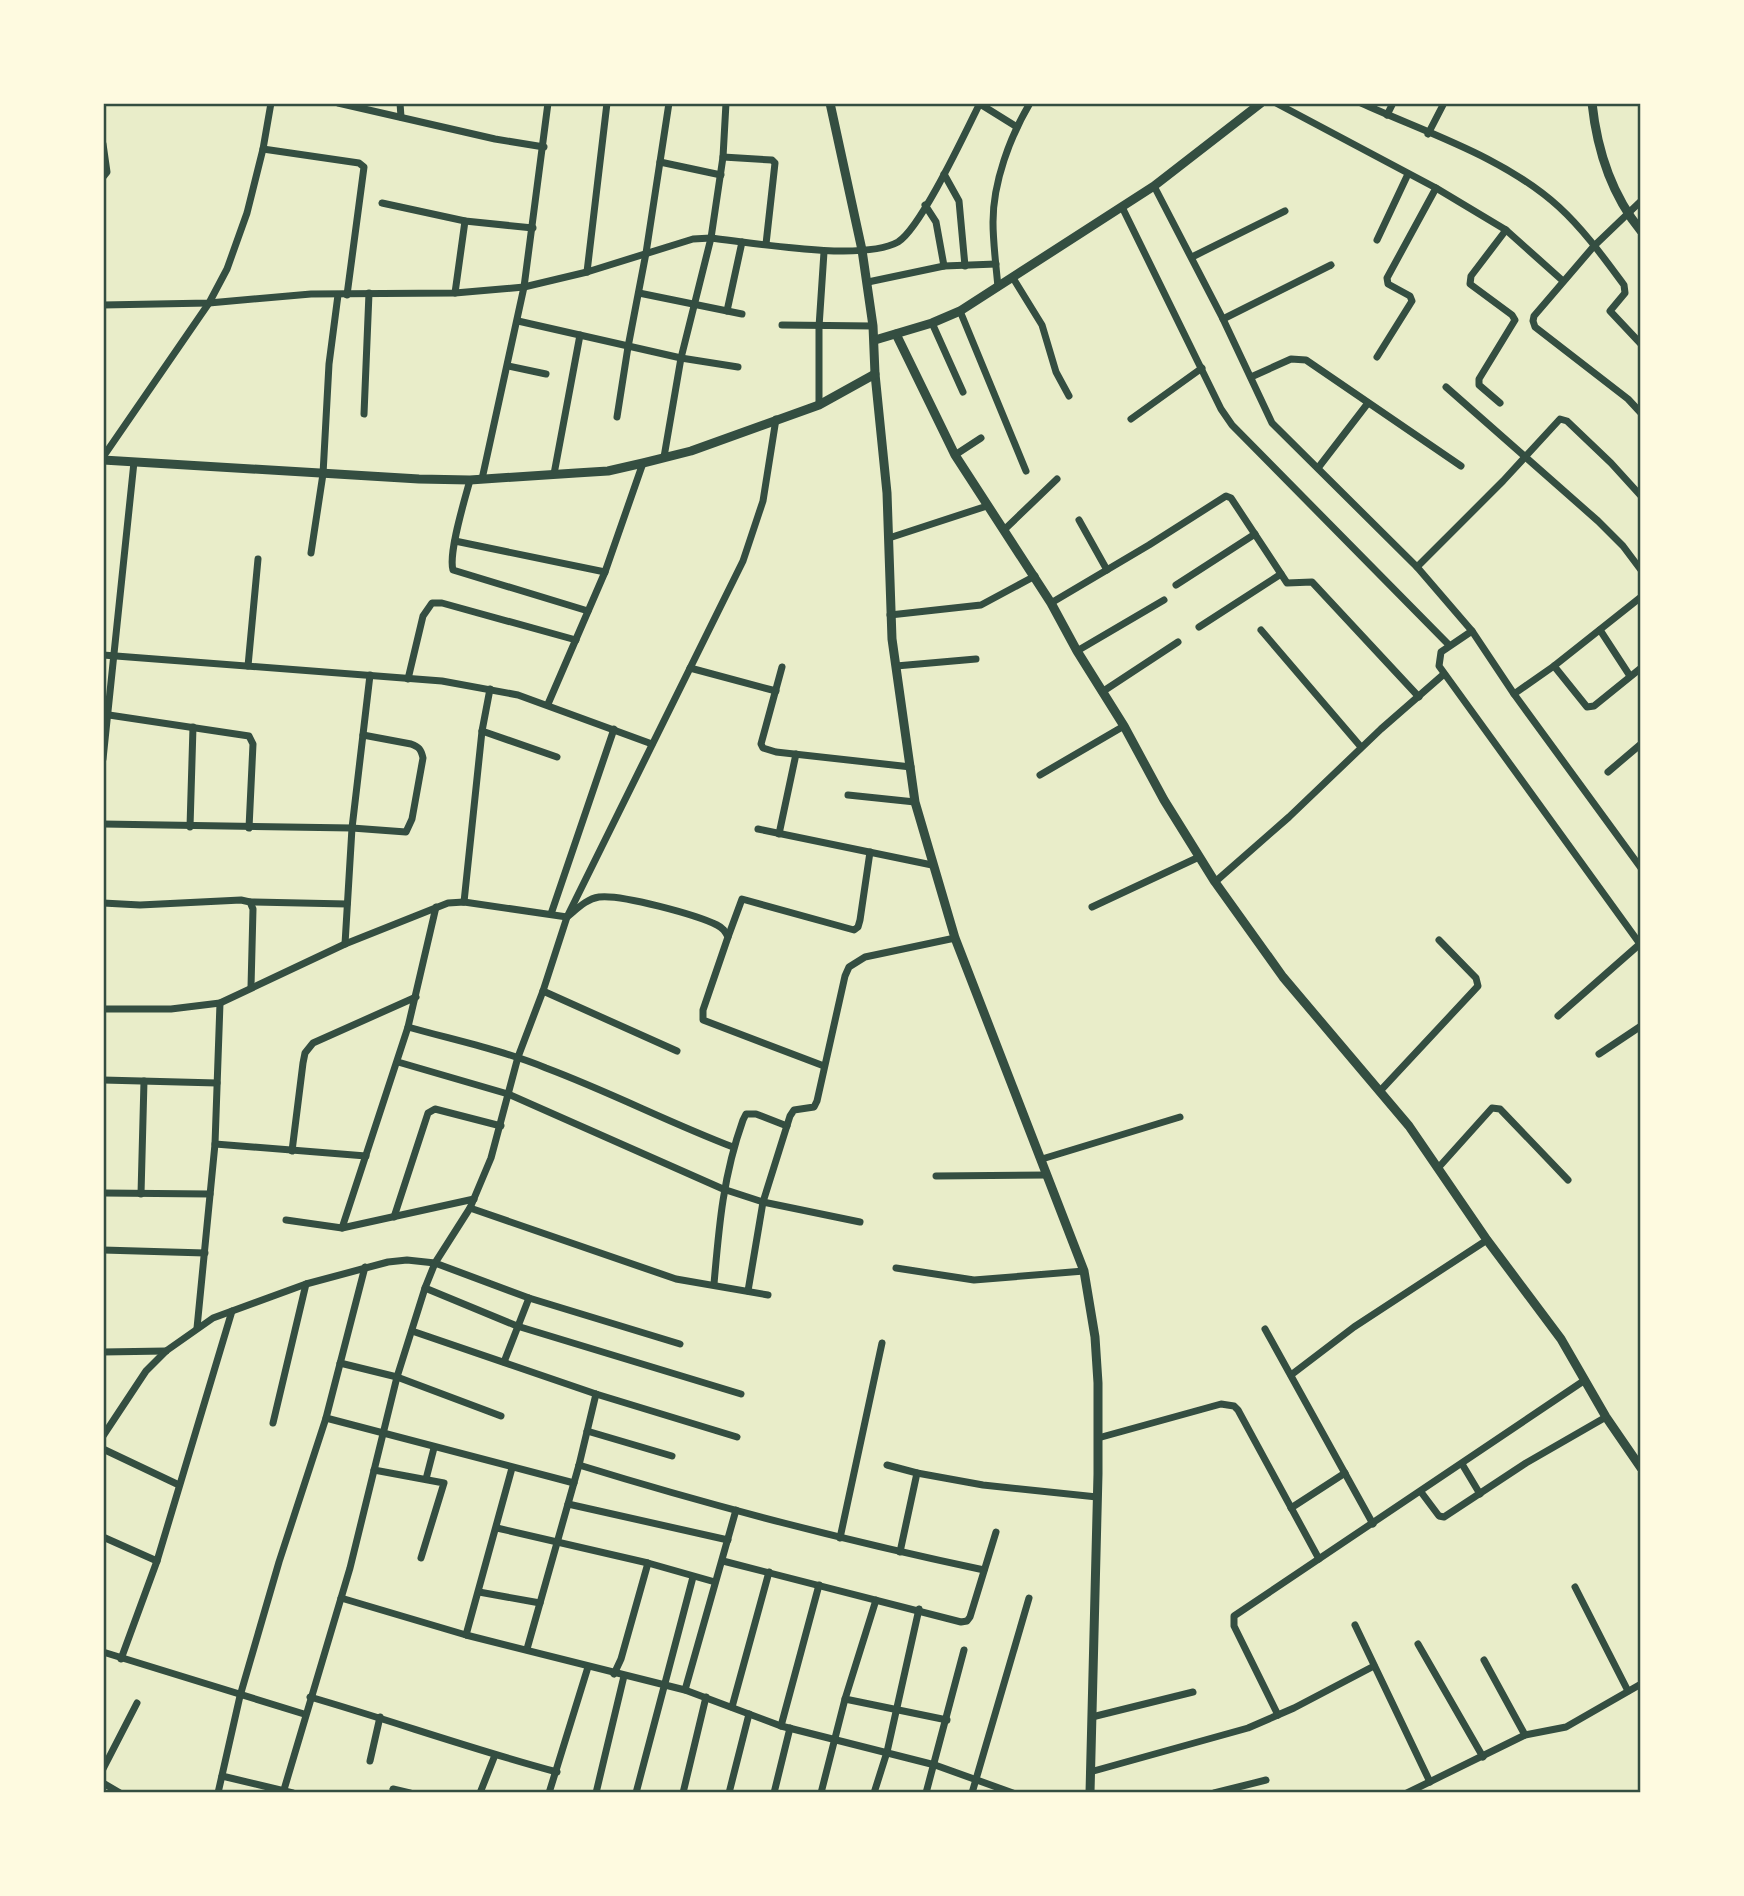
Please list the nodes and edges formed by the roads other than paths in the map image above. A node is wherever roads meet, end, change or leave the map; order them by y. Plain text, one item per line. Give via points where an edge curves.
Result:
1 (271, 103) edge
2 (338, 103) edge
3 (400, 103) edge
4 (548, 103) edge
5 (607, 103) edge
6 (669, 103) edge
7 (726, 103) edge
8 (830, 103) edge
9 (1030, 103) edge
10 (1261, 103) edge
11 (1276, 103) edge
12 (1361, 103) edge
13 (1393, 103) edge
14 (1444, 103) edge
15 (1592, 103) edge
16 (980, 104) edge
17 (1387, 115) junction
18 (401, 117) junction
19 (1017, 127) junction
20 (1428, 134) junction
21 (103, 144) edge
22 (544, 147) junction
23 (263, 149) junction
24 (723, 157) junction
25 (660, 162) junction
26 (943, 174) junction
27 (1408, 174) junction
28 (721, 175) junction
29 (103, 177) edge
30 (1154, 186) junction
31 (1436, 188) junction
32 (1641, 201) edge
33 (382, 203) dead end
34 (925, 205) junction
35 (1122, 207) junction
36 (1285, 211) dead end
37 (1627, 214) junction
38 (465, 221) junction
39 (533, 228) junction
40 (1506, 230) junction
41 (1641, 231) edge
42 (711, 238) junction
43 (1377, 240) dead end
44 (743, 242) junction
45 (766, 244) junction
46 (1594, 246) junction
47 (862, 250) junction
48 (824, 251) junction
49 (646, 253) junction
50 (1192, 257) junction
51 (996, 264) junction
52 (1331, 265) dead end
53 (944, 266) junction
54 (965, 266) junction
55 (587, 272) junction
56 (1013, 278) junction
57 (1563, 281) junction
58 (868, 282) junction
59 (524, 287) junction
60 (998, 287) junction
61 (369, 293) junction
62 (455, 293) junction
63 (639, 293) junction
64 (342, 295) junction
65 (209, 303) junction
66 (696, 305) junction
67 (103, 306) edge
68 (727, 311) junction
69 (960, 311) junction
70 (742, 314) dead end
71 (1223, 319) junction
72 (518, 321) junction
73 (932, 323) junction
74 (782, 325) dead end
75 (873, 326) junction
76 (819, 327) junction
77 (896, 334) junction
78 (580, 335) junction
79 (875, 340) junction
80 (1641, 344) edge
81 (628, 347) junction
82 (1377, 357) dead end
83 (681, 358) junction
84 (508, 366) junction
85 (738, 367) dead end
86 (1202, 369) junction
87 (546, 374) dead end
88 (875, 374) junction
89 (1251, 377) junction
90 (1446, 387) dead end
91 (963, 392) dead end
92 (1069, 396) dead end
93 (1368, 403) junction
94 (1500, 403) dead end
95 (819, 405) junction
96 (1641, 412) edge
97 (364, 414) dead end
98 (617, 416) dead end
99 (776, 419) junction
100 (1131, 419) dead end
101 (981, 438) dead end
102 (955, 454) junction
103 (1525, 456) junction
104 (664, 457) junction
105 (103, 459) edge
106 (134, 463) junction
107 (643, 463) junction
108 (1461, 466) dead end
109 (1318, 468) junction
110 (1026, 471) dead end
111 (323, 474) junction
112 (554, 474) junction
113 (1057, 478) dead end
114 (482, 479) junction
115 (470, 480) junction
116 (1641, 496) edge
117 (987, 506) junction
118 (1079, 520) dead end
119 (1004, 530) junction
120 (1255, 534) junction
121 (889, 538) junction
122 (455, 541) junction
123 (311, 554) dead end
124 (258, 559) dead end
125 (1417, 567) junction
126 (1107, 570) junction
127 (1641, 570) edge
128 (606, 572) junction
129 (1281, 574) junction
130 (1035, 576) junction
131 (1177, 585) dead end
132 (1641, 597) edge
133 (1164, 600) dead end
134 (1051, 603) junction
135 (588, 611) junction
136 (890, 615) junction
137 (1199, 627) dead end
138 (1261, 630) dead end
139 (1600, 630) junction
140 (1472, 631) junction
141 (576, 640) junction
142 (1178, 642) dead end
143 (1449, 645) junction
144 (1076, 651) junction
145 (103, 655) edge
146 (113, 656) junction
147 (976, 659) dead end
148 (248, 666) junction
149 (896, 666) junction
150 (1554, 666) junction
151 (782, 667) dead end
152 (690, 668) junction
153 (1641, 668) edge
154 (1444, 674) junction
155 (370, 675) junction
156 (1630, 676) junction
157 (408, 679) junction
158 (490, 689) junction
159 (776, 691) junction
160 (1101, 692) junction
161 (1514, 694) junction
162 (1419, 697) junction
163 (548, 704) junction
164 (109, 715) junction
165 (1124, 726) junction
166 (193, 727) junction
167 (614, 729) junction
168 (482, 731) junction
169 (363, 735) junction
170 (652, 744) junction
171 (1641, 744) edge
172 (1361, 747) junction
173 (796, 754) junction
174 (557, 757) dead end
175 (103, 759) edge
176 (911, 767) junction
177 (1608, 772) dead end
178 (1040, 775) dead end
179 (848, 795) dead end
180 (915, 802) junction
181 (103, 824) edge
182 (190, 827) junction
183 (249, 828) junction
184 (352, 828) junction
185 (758, 829) dead end
186 (779, 834) junction
187 (870, 852) junction
188 (1199, 857) junction
189 (932, 865) junction
190 (1641, 868) edge
191 (1215, 882) junction
192 (250, 902) junction
193 (464, 902) junction
194 (103, 903) edge
195 (347, 904) junction
196 (436, 907) junction
197 (1092, 908) dead end
198 (551, 914) junction
199 (567, 917) junction
200 (728, 937) junction
201 (955, 938) junction
202 (1438, 940) dead end
203 (1640, 943) edge
204 (345, 944) junction
205 (251, 987) junction
206 (543, 991) junction
207 (416, 996) junction
208 (220, 1003) junction
209 (103, 1009) edge
210 (1558, 1016) dead end
211 (1641, 1026) edge
212 (408, 1027) junction
213 (677, 1051) dead end
214 (1599, 1054) dead end
215 (518, 1057) junction
216 (398, 1062) junction
217 (824, 1066) junction
218 (103, 1080) edge
219 (144, 1082) junction
220 (217, 1083) junction
221 (1381, 1090) junction
222 (508, 1094) junction
223 (1180, 1117) dead end
224 (501, 1126) junction
225 (787, 1126) junction
226 (215, 1144) junction
227 (733, 1147) junction
228 (292, 1151) junction
229 (366, 1156) junction
230 (1042, 1159) junction
231 (1439, 1167) junction
232 (1046, 1175) junction
233 (936, 1176) dead end
234 (1568, 1180) dead end
235 (723, 1189) junction
236 (103, 1194) edge
237 (141, 1194) junction
238 (210, 1194) junction
239 (474, 1199) junction
240 (763, 1202) junction
241 (470, 1208) junction
242 (394, 1217) junction
243 (286, 1220) dead end
244 (860, 1223) dead end
245 (342, 1228) junction
246 (1487, 1240) junction
247 (103, 1250) edge
248 (205, 1253) junction
249 (435, 1264) junction
250 (365, 1268) junction
251 (896, 1268) dead end
252 (1084, 1271) junction
253 (306, 1284) junction
254 (713, 1284) junction
255 (425, 1288) junction
256 (748, 1291) junction
257 (768, 1294) dead end
258 (529, 1298) junction
259 (232, 1311) junction
260 (517, 1326) junction
261 (197, 1328) junction
262 (1265, 1329) dead end
263 (411, 1331) junction
264 (882, 1343) dead end
265 (680, 1344) dead end
266 (166, 1351) junction
267 (103, 1352) edge
268 (504, 1362) junction
269 (340, 1363) junction
270 (1291, 1375) junction
271 (397, 1377) junction
272 (1586, 1380) junction
273 (596, 1394) junction
274 (741, 1394) dead end
275 (500, 1416) dead end
276 (1606, 1416) junction
277 (326, 1419) junction
278 (273, 1423) dead end
279 (587, 1432) junction
280 (382, 1433) junction
281 (103, 1436) edge
282 (737, 1437) dead end
283 (1098, 1438) junction
284 (434, 1448) junction
285 (103, 1449) edge
286 (672, 1456) dead end
287 (1462, 1464) junction
288 (579, 1465) junction
289 (887, 1465) dead end
290 (1640, 1466) edge
291 (512, 1468) junction
292 (374, 1470) junction
293 (917, 1473) junction
294 (1345, 1473) junction
295 (426, 1479) junction
296 (574, 1483) junction
297 (180, 1485) junction
298 (1421, 1492) junction
299 (1480, 1494) junction
300 (1097, 1497) junction
301 (568, 1504) junction
302 (1291, 1508) junction
303 (736, 1510) junction
304 (1373, 1524) junction
305 (497, 1528) junction
306 (996, 1532) dead end
307 (103, 1537) edge
308 (840, 1538) junction
309 (728, 1540) junction
310 (557, 1542) junction
311 (900, 1552) junction
312 (421, 1558) dead end
313 (1319, 1559) junction
314 (157, 1561) junction
315 (723, 1561) junction
316 (648, 1563) junction
317 (984, 1570) junction
318 (769, 1572) junction
319 (693, 1577) junction
320 (715, 1583) junction
321 (819, 1585) junction
322 (1575, 1587) dead end
323 (479, 1592) junction
324 (341, 1598) junction
325 (1029, 1598) dead end
326 (876, 1600) junction
327 (540, 1603) junction
328 (919, 1609) junction
329 (1355, 1625) dead end
330 (466, 1635) junction
331 (1418, 1644) dead end
332 (527, 1649) junction
333 (964, 1650) dead end
334 (103, 1653) edge
335 (121, 1659) junction
336 (1484, 1660) dead end
337 (1374, 1666) junction
338 (588, 1667) junction
339 (614, 1674) junction
340 (624, 1676) junction
341 (1641, 1684) edge
342 (663, 1685) junction
343 (685, 1690) junction
344 (1629, 1691) junction
345 (1193, 1692) dead end
346 (240, 1696) junction
347 (310, 1697) junction
348 (706, 1698) junction
349 (845, 1699) junction
350 (137, 1703) dead end
351 (732, 1707) junction
352 (895, 1708) junction
353 (304, 1714) junction
354 (749, 1714) junction
355 (1278, 1715) junction
356 (380, 1717) junction
357 (1092, 1717) junction
358 (947, 1720) junction
359 (781, 1726) junction
360 (790, 1728) junction
361 (1525, 1735) junction
362 (835, 1739) junction
363 (887, 1752) junction
364 (495, 1755) junction
365 (1483, 1757) junction
366 (370, 1761) dead end
367 (935, 1765) junction
368 (103, 1769) edge
369 (557, 1772) junction
370 (1090, 1772) junction
371 (222, 1776) junction
372 (976, 1780) junction
373 (1266, 1780) dead end
374 (1430, 1782) junction
375 (103, 1783) edge
376 (393, 1789) dead end
377 (283, 1791) edge
378 (1011, 1792) edge
379 (120, 1793) edge
380 (218, 1793) edge
381 (293, 1793) edge
382 (410, 1793) edge
383 (480, 1793) edge
384 (549, 1793) edge
385 (596, 1793) edge
386 (636, 1793) edge
387 (682, 1793) edge
388 (729, 1793) edge
389 (775, 1793) edge
390 (821, 1793) edge
391 (874, 1793) edge
392 (926, 1793) edge
393 (972, 1793) edge
394 (1090, 1793) edge
395 (1214, 1793) edge
396 (1407, 1793) edge

1 - 23 street
2 - 18 street
3 - 18 street
4 - 22 street
5 - 55 street
6 - 25 street
7 - 24 street
8 - 47 street
9 - 19 street
10 - 30 street
11 - 27 street
12 - 17 street
13 - 17 street
14 - 20 street
15 - 37 street via 1602,156
16 - 19 street
16 - 26 street
17 - 20 street
18 - 22 street
19 - 51 street via 994,206
20 - 46 street via 1484,156 1548,198
21 - 29 street via 107,167
22 - 39 street
23 - 64 street via 364,167
23 - 65 street via 239,240
24 - 28 street
24 - 45 street via 775,163
25 - 28 street
25 - 49 street
26 - 34 street
26 - 54 street via 959,201
27 - 31 street
27 - 43 street
28 - 42 street
30 - 35 street
30 - 50 street
31 - 40 street
31 - 82 street via 1387,278 1388,284 1412,301
32 - 37 street
33 - 38 street
34 - 47 street via 897,242
34 - 53 street via 936,222
35 - 56 street
35 - 86 street
36 - 50 street
37 - 41 street
37 - 46 street
38 - 39 street
38 - 62 street
39 - 59 street
40 - 57 street
40 - 94 street via 1471,276 1470,284 1515,320 1479,379 1479,385
42 - 44 street
42 - 49 street
42 - 66 street
44 - 45 street
44 - 68 street
45 - 48 street
46 - 57 street
46 - 80 street via 1626,289 1611,308 1612,314
47 - 48 street
47 - 58 street
48 - 76 street
49 - 55 street
49 - 63 street
50 - 71 street
51 - 54 street
51 - 60 street
52 - 71 street
53 - 54 street
53 - 58 street
55 - 59 street
56 - 60 street
56 - 92 street via 1042,325 1056,372
57 - 96 street via 1534,316 1533,325
58 - 75 street
59 - 62 street
59 - 72 street
60 - 69 street
61 - 62 street
61 - 64 street
61 - 97 street
63 - 66 street
63 - 81 street
64 - 65 street
64 - 111 street via 329,364
65 - 67 street
65 - 105 street
66 - 68 street
66 - 83 street
68 - 70 street
69 - 73 street
69 - 110 street
71 - 89 street
72 - 78 street
72 - 84 street
73 - 77 street
73 - 91 street
74 - 76 street
75 - 76 street
75 - 79 street
76 - 95 street
77 - 79 street
77 - 102 street
78 - 81 street
78 - 112 street
79 - 88 street
81 - 83 street
81 - 98 street
83 - 85 street
83 - 104 street
84 - 87 street
84 - 114 street
86 - 100 street
86 - 143 street via 1221,409 1242,436
88 - 95 street
88 - 121 street
89 - 93 street via 1298,358 1314,364
89 - 109 street via 1272,423
90 - 103 street
93 - 108 street
93 - 109 street
95 - 99 street
99 - 104 street
99 - 152 street via 754,533
101 - 102 street
102 - 117 street
103 - 116 street via 1564,419
103 - 125 street
103 - 127 street via 1598,521
104 - 107 street
105 - 106 street
106 - 111 street
106 - 146 street
107 - 112 street via 608,471
107 - 128 street
109 - 125 street
111 - 115 street
111 - 123 street
112 - 114 street
113 - 119 street
114 - 115 street
115 - 122 street
117 - 119 street
117 - 121 street
118 - 126 street
119 - 130 street
120 - 126 street via 1231,498 1222,497
120 - 129 street
120 - 131 street
121 - 136 street
122 - 128 street
122 - 135 street via 453,570
124 - 148 street
125 - 140 street
126 - 134 street
128 - 135 street
129 - 137 street
129 - 162 street via 1287,583 1312,582
130 - 134 street
130 - 136 street via 981,605
132 - 139 street
133 - 144 street
134 - 144 street
135 - 141 street
136 - 149 street
138 - 172 street
139 - 150 street
139 - 156 street
140 - 143 street
140 - 161 street
141 - 157 street via 432,603 424,616
141 - 163 street
142 - 160 street
143 - 154 street via 1438,660
144 - 160 street
145 - 146 street
146 - 148 street
146 - 164 street
147 - 149 street
148 - 155 street
149 - 176 street
150 - 156 street via 1587,707
150 - 161 street
151 - 159 street
152 - 159 street
152 - 170 street
153 - 156 street
154 - 162 street
154 - 203 street
155 - 157 street
155 - 169 street
157 - 158 street
158 - 163 street
158 - 168 street
159 - 173 street via 761,744 776,752
160 - 165 street
161 - 190 street
162 - 172 street
163 - 167 street
164 - 166 street
164 - 175 street
165 - 178 street
165 - 188 street
166 - 182 street
166 - 183 street via 253,739
167 - 170 street
167 - 198 street
168 - 174 street
168 - 193 street
169 - 184 street
169 - 184 street via 418,746 423,758 407,832
170 - 199 street
171 - 177 street
172 - 191 street
173 - 176 street
173 - 186 street
176 - 180 street
179 - 180 street
180 - 189 street
181 - 182 street
182 - 183 street
183 - 184 street
184 - 195 street
185 - 186 street
186 - 187 street
187 - 189 street
187 - 200 street via 854,930 742,898
188 - 191 street
188 - 197 street
189 - 201 street
191 - 221 street via 1283,977
192 - 194 street
192 - 195 street
192 - 205 street
193 - 196 street
193 - 198 street
195 - 204 street
196 - 204 street
196 - 207 street
198 - 199 street
199 - 200 street via 589,900 617,897 718,925
199 - 206 street
200 - 217 street via 703,1020
201 - 217 street via 864,957 849,967
201 - 230 street
202 - 221 street via 1476,978 1478,986
203 - 210 street
204 - 205 street
205 - 208 street
206 - 213 street
206 - 215 street
207 - 212 street
207 - 228 street via 313,1043 305,1053
208 - 209 street
208 - 220 street
211 - 214 street
212 - 215 street
212 - 216 street
215 - 222 street
215 - 227 street
216 - 222 street
216 - 229 street
217 - 225 street via 814,1107 794,1110
218 - 219 street
219 - 220 street
219 - 237 street
220 - 226 street
221 - 231 street
222 - 224 street
222 - 235 street
223 - 230 street
224 - 239 street
224 - 242 street via 435,1109 428,1114
225 - 227 street via 746,1114
225 - 240 street
226 - 228 street
226 - 238 street
227 - 235 street
228 - 229 street
229 - 245 street
230 - 232 street
231 - 234 street via 1496,1108
231 - 246 street
232 - 233 street
232 - 252 street
235 - 240 street
235 - 254 street
236 - 237 street
237 - 238 street
238 - 248 street
239 - 241 street
239 - 242 street
240 - 244 street
240 - 256 street
241 - 249 street
241 - 254 street via 668,1276
242 - 245 street
243 - 245 street
246 - 270 street via 1354,1327
246 - 272 street via 1562,1339
247 - 248 street
248 - 261 street
249 - 250 street via 407,1260
249 - 255 street
249 - 258 street
250 - 253 street
250 - 269 street
251 - 252 street via 974,1280
252 - 283 street via 1095,1337
253 - 259 street
253 - 278 street
254 - 256 street
255 - 260 street
255 - 263 street
256 - 257 street
258 - 260 street
258 - 265 street
259 - 261 street
259 - 297 street
260 - 268 street
260 - 274 street
261 - 266 street
262 - 270 street
263 - 268 street
263 - 271 street
264 - 308 street
266 - 267 street
266 - 281 street via 131,1390
268 - 273 street
269 - 271 street
269 - 277 street
270 - 294 street
271 - 275 street
271 - 280 street
272 - 276 street
272 - 287 street
273 - 279 street
273 - 282 street
276 - 290 street
276 - 299 street
277 - 280 street
277 - 346 street
279 - 286 street
279 - 288 street
280 - 284 street
280 - 292 street
283 - 300 street
283 - 302 street via 1221,1404 1234,1405
284 - 291 street
284 - 295 street
285 - 297 street
287 - 298 street
287 - 299 street
288 - 296 street
288 - 303 street
289 - 293 street
291 - 296 street
291 - 305 street
292 - 295 street
292 - 324 street
293 - 300 street via 972,1484
293 - 311 street
294 - 302 street
294 - 304 street
295 - 312 street via 444,1485
296 - 301 street
297 - 314 street
298 - 299 street via 1441,1517
298 - 304 street
300 - 357 street
301 - 309 street
301 - 310 street
302 - 313 street
303 - 308 street
303 - 309 street
304 - 313 street
305 - 310 street
305 - 323 street
306 - 317 street
307 - 314 street
308 - 311 street
309 - 315 street
310 - 316 street
310 - 327 street
311 - 317 street
313 - 355 street via 1239,1611 1233,1620
314 - 335 street
315 - 318 street
315 - 320 street
316 - 319 street
316 - 339 street
317 - 328 street via 967,1621
318 - 321 street
318 - 351 street
319 - 320 street
319 - 342 street
320 - 343 street
321 - 326 street
321 - 359 street
322 - 344 street
323 - 327 street
323 - 330 street
324 - 330 street
324 - 347 street
325 - 372 street
326 - 328 street
326 - 349 street
327 - 332 street
328 - 352 street
329 - 337 street
330 - 332 street
331 - 365 street
332 - 338 street
333 - 358 street
334 - 335 street
335 - 346 street
336 - 361 street
337 - 355 street
337 - 374 street
338 - 339 street
338 - 369 street
339 - 340 street
340 - 342 street
340 - 385 street
341 - 344 street
342 - 343 street
342 - 386 street
343 - 348 street
344 - 361 street via 1566,1727
345 - 357 street
346 - 353 street
346 - 371 street
347 - 353 street
347 - 356 street
348 - 351 street
348 - 387 street
349 - 352 street
349 - 362 street
350 - 368 street
351 - 354 street
352 - 358 street
352 - 363 street
353 - 377 street
354 - 359 street
354 - 388 street
355 - 370 street via 1248,1728
356 - 364 street
356 - 366 street
357 - 370 street
358 - 367 street
359 - 360 street
360 - 362 street
360 - 389 street
361 - 365 street
362 - 363 street
362 - 390 street
363 - 367 street
363 - 391 street
364 - 369 street
364 - 383 street
365 - 374 street
367 - 372 street
367 - 392 street
369 - 384 street
370 - 394 street
371 - 377 street
371 - 380 street
372 - 378 street
372 - 393 street
373 - 395 street
374 - 396 street
375 - 379 street
376 - 382 street
377 - 381 street

